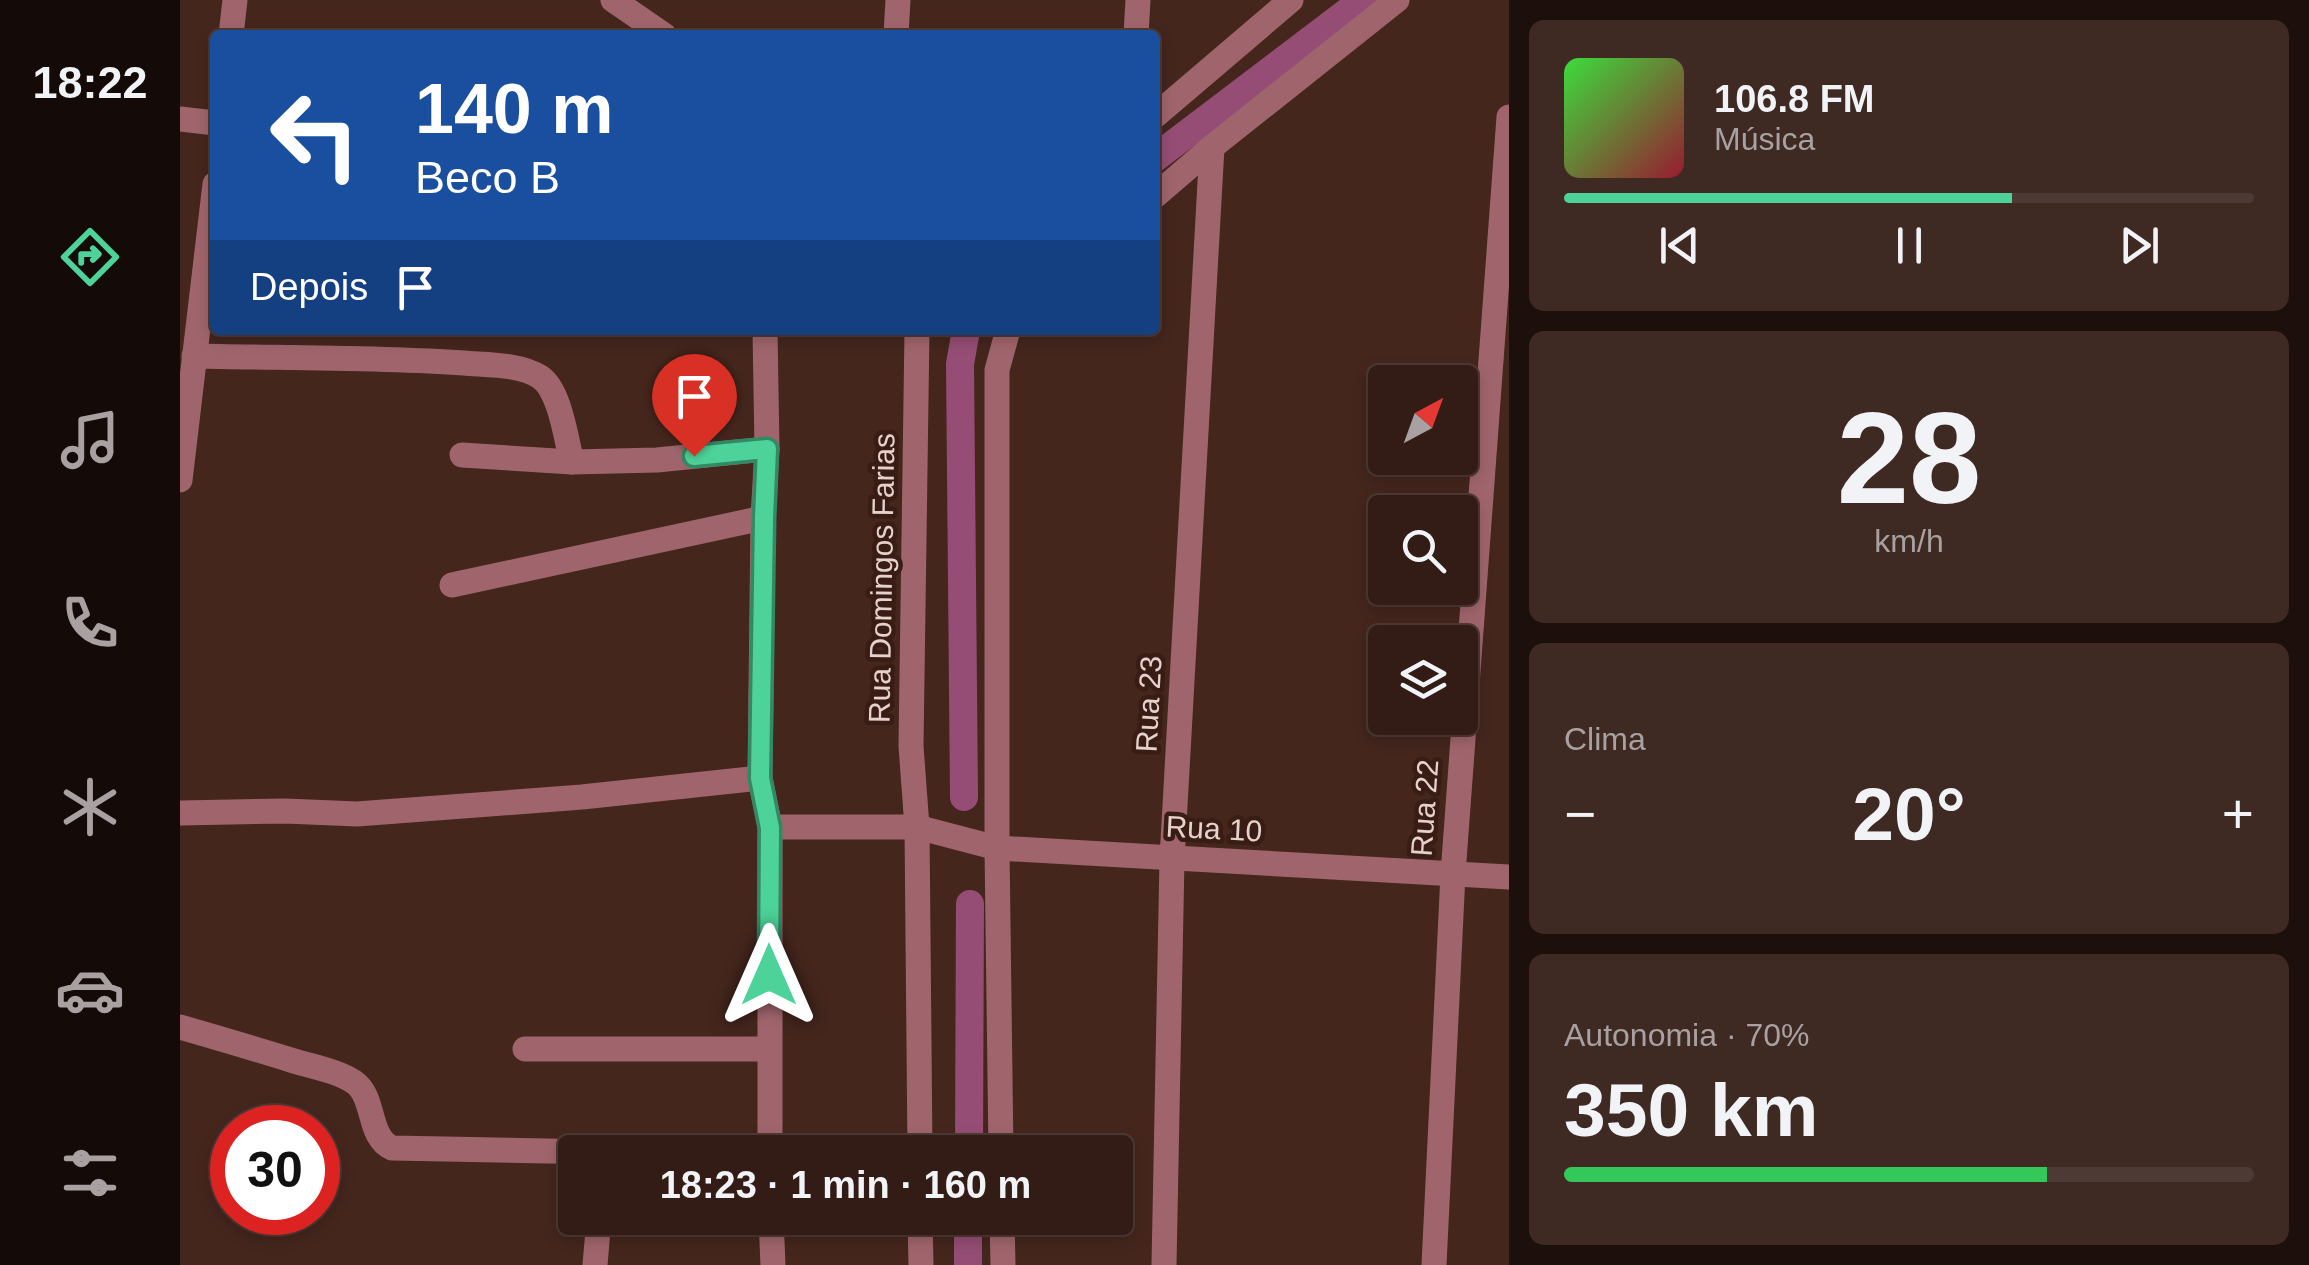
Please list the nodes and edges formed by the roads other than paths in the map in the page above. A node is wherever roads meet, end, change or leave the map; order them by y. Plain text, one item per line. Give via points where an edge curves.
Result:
1 (235, 0) edge
2 (613, 0) edge
3 (898, 0) edge
4 (1138, 0) edge
5 (1291, 0) edge
6 (1397, 0) edge
7 (232, 30) edge
8 (657, 30) edge
9 (896, 30) edge
10 (1136, 30) edge
11 (1160, 112) edge
12 (1509, 117) edge
13 (180, 119) edge
14 (210, 122) edge
15 (1212, 147) junction
16 (1160, 192) edge
17 (210, 225) edge
18 (765, 335) edge
19 (917, 335) edge
20 (1007, 335) edge
21 (194, 356) junction
22 (767, 449) junction
23 (462, 455) dead end
24 (572, 462) junction
25 (180, 480) edge
26 (764, 518) junction
27 (452, 586) dead end
28 (760, 778) junction
29 (180, 814) edge
30 (918, 827) junction
31 (770, 828) junction
32 (997, 848) junction
33 (1172, 859) junction
34 (1453, 874) junction
35 (1509, 877) edge
36 (180, 1026) edge
37 (525, 1049) dead end
38 (769, 1049) junction
39 (770, 1135) edge
40 (920, 1135) edge
41 (1002, 1135) edge
42 (558, 1151) edge
43 (598, 1235) edge
44 (772, 1235) edge
45 (920, 1235) edge
46 (1002, 1235) edge
47 (595, 1265) edge
48 (773, 1265) edge
49 (921, 1265) edge
50 (1003, 1265) edge
51 (1164, 1265) edge
52 (1434, 1265) edge

1 - 7 street
2 - 8 street
3 - 9 street
4 - 10 street
5 - 11 street
6 - 15 street
12 - 34 street, Rua 22
13 - 14 street
15 - 16 street
15 - 33 street, Rua 23
17 - 21 street
18 - 22 street
19 - 30 street, Rua Domingos Farias via 911,746
20 - 32 street via 997,370
21 - 24 street via 414,360 526,371 552,391
21 - 25 street
22 - 24 street
22 - 26 street
23 - 24 street
26 - 27 street
26 - 28 street
28 - 29 street via 357,814
28 - 31 street
30 - 31 street, Rua 10
30 - 32 street, Rua 10
30 - 40 street, Rua Domingos Farias
31 - 38 street
32 - 33 street, Rua 10
32 - 41 street
33 - 34 street, Rua 10
33 - 51 street, Rua 23
34 - 35 street, Rua 10
34 - 52 street, Rua 22
36 - 42 street via 357,1084 383,1144 392,1148
37 - 38 street
38 - 39 street
43 - 47 street
44 - 48 street
45 - 49 street
46 - 50 street

